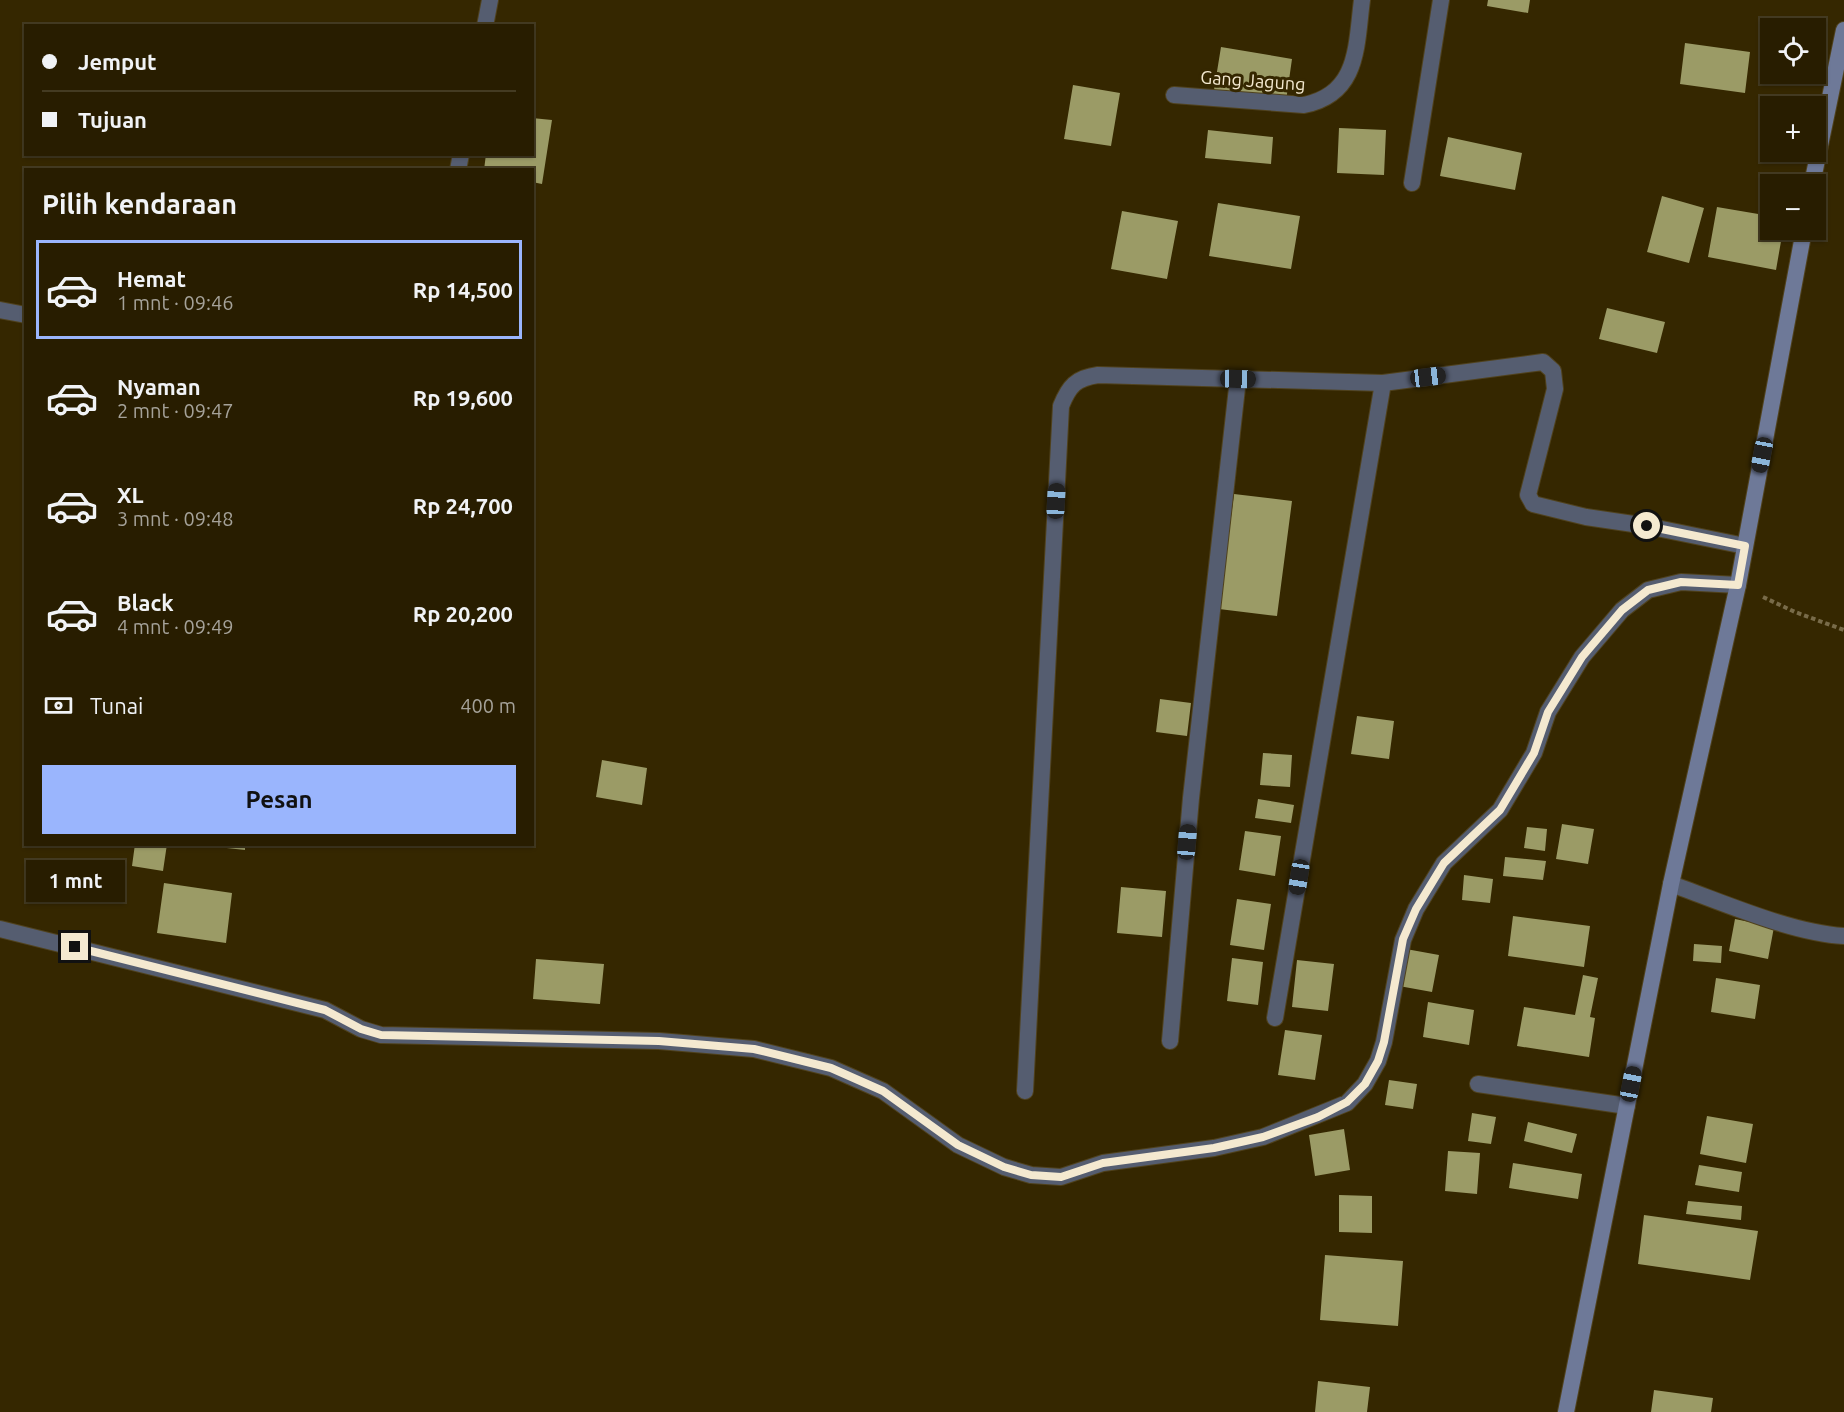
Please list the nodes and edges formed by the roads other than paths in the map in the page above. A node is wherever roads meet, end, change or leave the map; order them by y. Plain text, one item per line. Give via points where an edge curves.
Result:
1 (490, 0) edge
2 (1362, 0) edge
3 (1441, 0) edge
4 (485, 24) edge
5 (1844, 30) edge
6 (1174, 94) dead end
7 (1814, 174) edge
8 (1412, 183) dead end
9 (1802, 240) edge
10 (0, 310) edge
11 (24, 315) edge
12 (1238, 379) junction
13 (1383, 382) junction
14 (1745, 546) junction
15 (1738, 585) junction
16 (1671, 884) junction
17 (0, 929) edge
18 (1844, 936) edge
19 (1275, 1018) dead end
20 (1170, 1041) dead end
21 (1478, 1084) dead end
22 (1025, 1091) dead end
23 (1627, 1106) junction
24 (1566, 1412) edge

1 - 4 street
2 - 6 street, Gang Jagung via 1354,63 1346,78 1324,101 1304,105
3 - 8 street
5 - 7 main road
9 - 14 main road
10 - 11 street
12 - 13 street
12 - 20 street via 1191,798
12 - 22 street via 1091,376 1071,385 1061,406
13 - 14 street via 1543,362 1553,371 1555,389 1528,495 1533,504
13 - 19 street
14 - 15 main road
15 - 16 main road
15 - 17 street via 1681,582 1648,590 1622,610 1582,657 1548,712 1534,753 1500,810 1444,863 1416,909 1403,939 1384,1042 1365,1084 1347,1102 1318,1117 1263,1137 1214,1148 1103,1163 1061,1177 1031,1175 958,1145 883,1091 831,1068 754,1049 659,1041 381,1035 325,1010
16 - 18 street via 1769,918 1831,936
16 - 23 main road
21 - 23 street
23 - 24 main road

